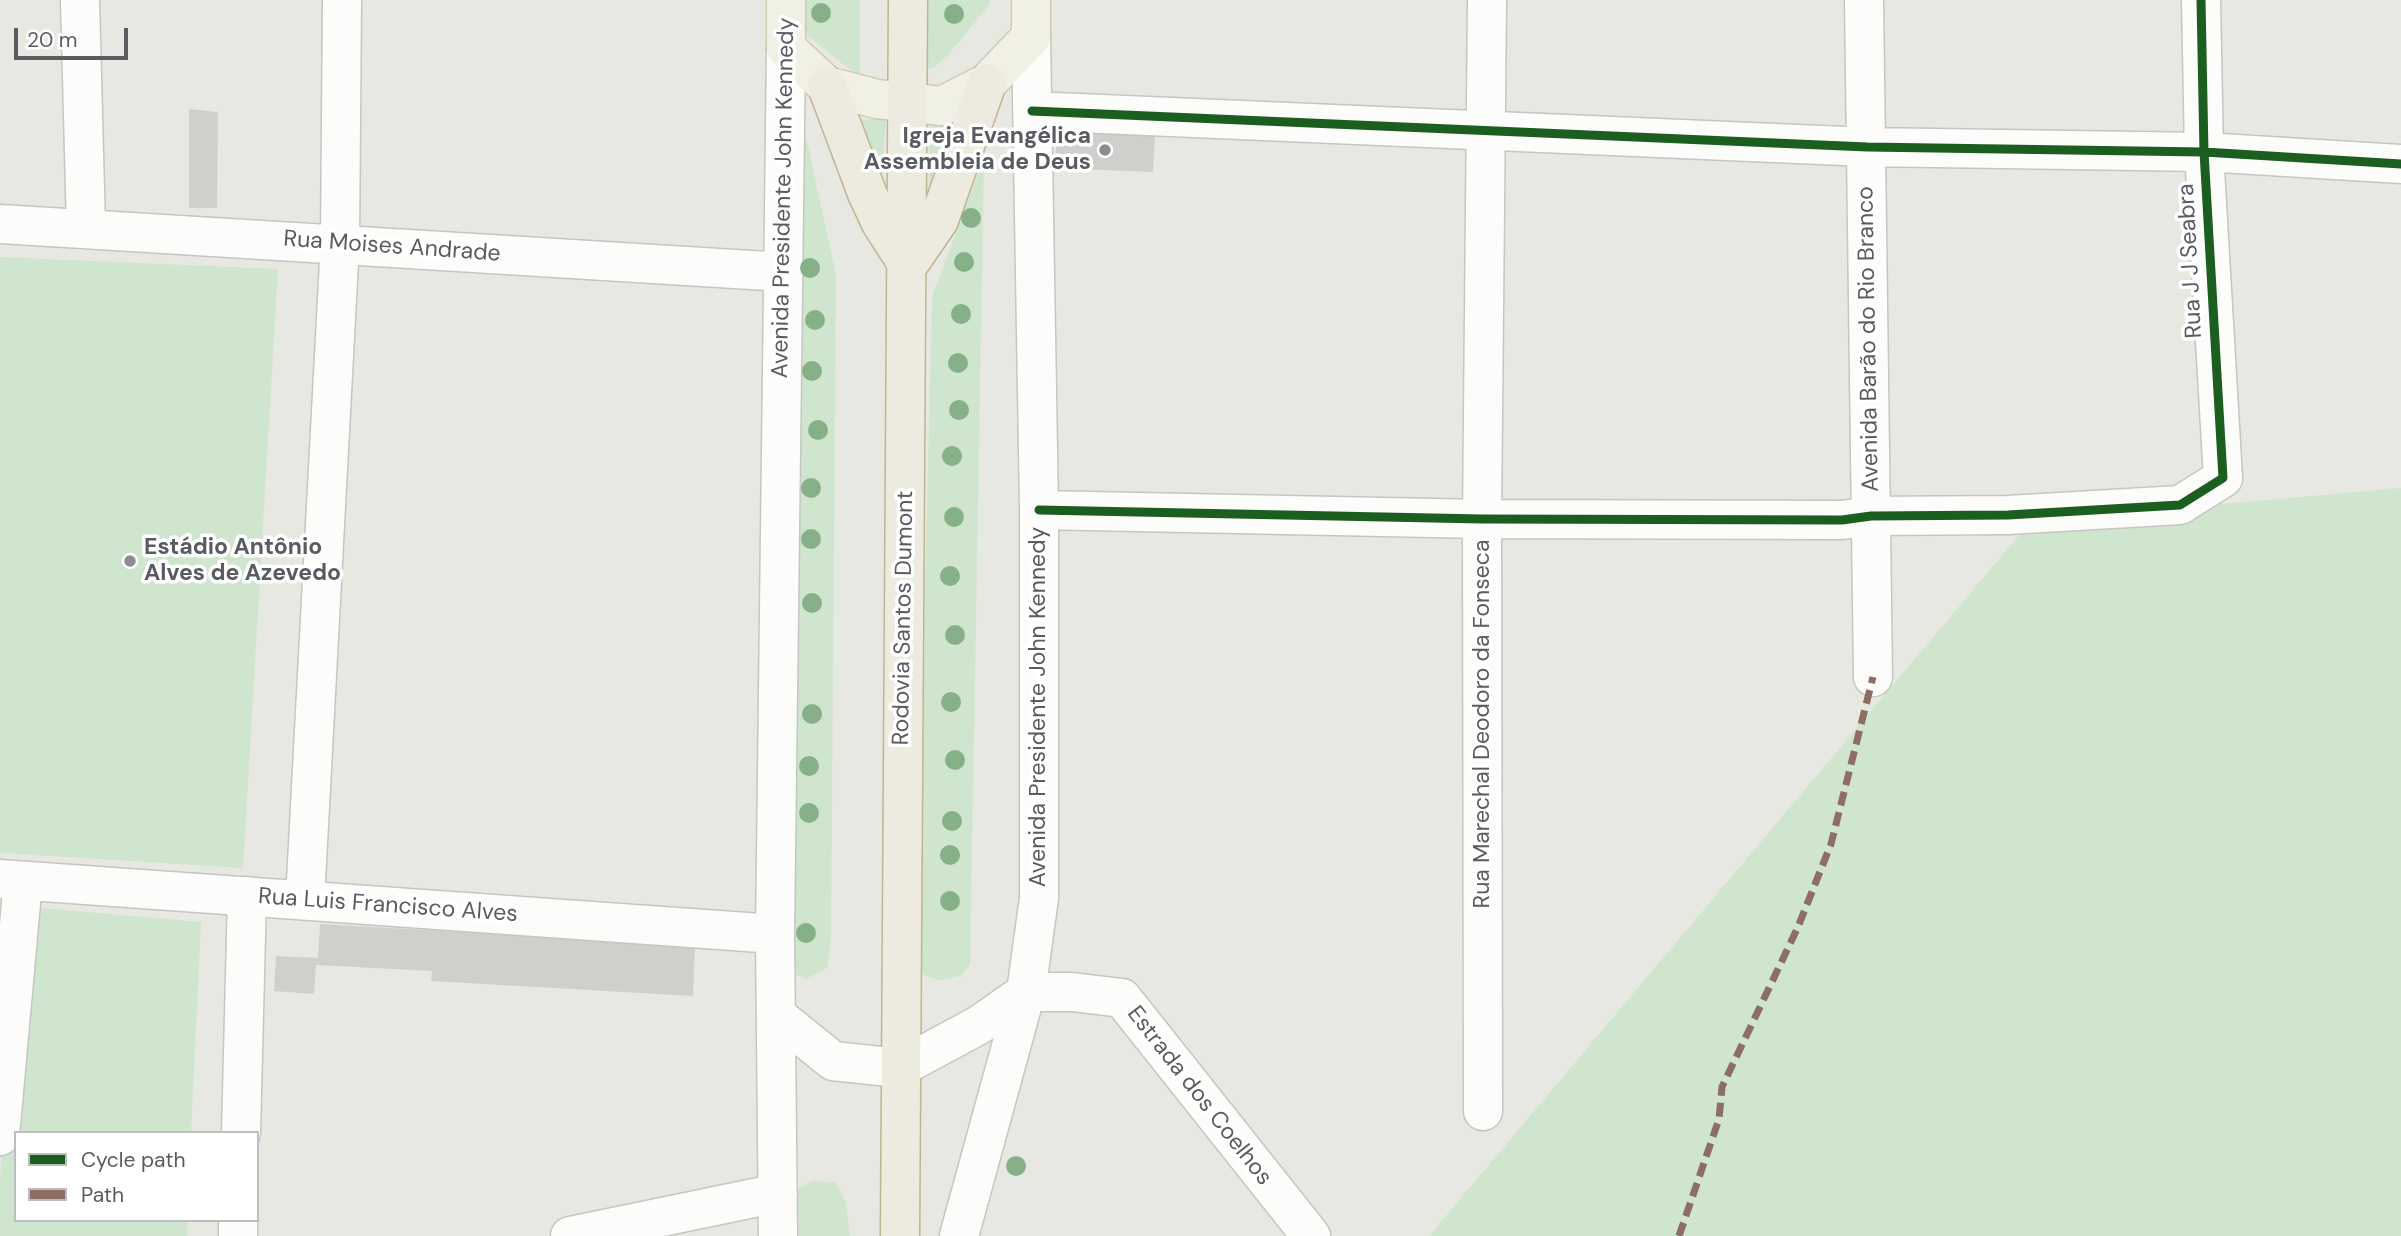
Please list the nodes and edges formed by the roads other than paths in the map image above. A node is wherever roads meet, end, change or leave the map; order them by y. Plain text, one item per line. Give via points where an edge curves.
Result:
1 (80, 0) edge
2 (342, 0) edge
3 (786, 0) edge
4 (908, 0) edge
5 (1487, 0) edge
6 (1864, 0) edge
7 (2201, 0) edge
8 (1031, 18) edge
9 (786, 48) junction
10 (987, 83) junction
11 (827, 86) junction
12 (908, 103) junction
13 (1032, 111) junction
14 (1487, 132) junction
15 (1867, 147) junction
16 (2204, 152) junction
17 (2401, 164) edge
18 (0, 224) edge
19 (86, 228) junction
20 (340, 243) junction
21 (908, 265) junction
22 (784, 272) junction
23 (1039, 510) junction
24 (1871, 516) junction
25 (1482, 519) junction
26 (1872, 677) dead end
27 (11, 880) edge
28 (247, 896) junction
29 (305, 900) junction
30 (775, 934) junction
31 (1026, 992) junction
32 (776, 1015) junction
33 (899, 1068) junction
34 (1483, 1111) dead end
35 (241, 1131) edge
36 (0, 1136) edge
37 (778, 1193) junction
38 (570, 1236) edge
39 (778, 1236) edge
40 (900, 1236) edge
41 (959, 1236) edge
42 (1311, 1236) edge

1 - 19 street
2 - 20 street
3 - 9 main road, Avenida Presidente John Kennedy
4 - 12 highway, Rodovia Santos Dumont
5 - 14 street, Rua Marechal Deodoro da Fonseca
6 - 15 street, Avenida Barão do Rio Branco
7 - 16 street, Rua J J Seabra
8 - 10 main road
8 - 13 street, Avenida Presidente John Kennedy
9 - 11 main road
9 - 22 street, Avenida Presidente John Kennedy
10 - 12 main road via 942,106
10 - 21 highway via 939,220
11 - 12 main road
11 - 21 highway via 867,193
12 - 21 highway, Rodovia Santos Dumont
13 - 14 street
13 - 23 street, Avenida Presidente John Kennedy
14 - 15 street
14 - 25 street, Rua Marechal Deodoro da Fonseca
15 - 16 street
15 - 24 street, Avenida Barão do Rio Branco
16 - 17 street
16 - 24 street, Rua J J Seabra via 2223,478 2180,505 2008,515
18 - 19 street, Rua Moises Andrade
19 - 20 street, Rua Moises Andrade
20 - 22 street, Rua Moises Andrade
20 - 29 street
21 - 33 highway, Rodovia Santos Dumont
22 - 30 street, Avenida Presidente John Kennedy
23 - 25 street
23 - 31 street, Avenida Presidente John Kennedy via 1039,898
24 - 25 street via 1842,520
24 - 26 street, Avenida Barão do Rio Branco
25 - 34 street, Rua Marechal Deodoro da Fonseca
27 - 28 street, Rua Luis Francisco Alves
27 - 36 street
28 - 29 street, Rua Luis Francisco Alves
28 - 35 street
29 - 30 street, Rua Luis Francisco Alves
30 - 32 street, Avenida Presidente John Kennedy
31 - 33 street via 979,1025
31 - 41 street, Avenida Presidente John Kennedy
31 - 42 street, Estrada dos Coelhos via 1122,998
32 - 33 street via 832,1061
32 - 37 street, Avenida Presidente John Kennedy
33 - 40 highway, Rodovia Santos Dumont
37 - 38 street
37 - 39 street, Avenida Presidente John Kennedy

